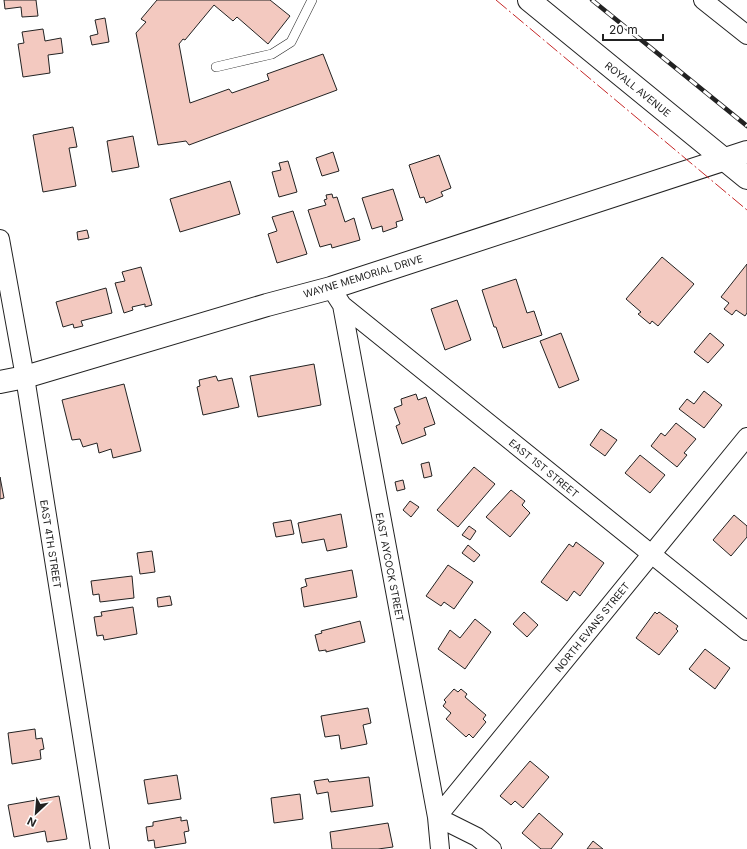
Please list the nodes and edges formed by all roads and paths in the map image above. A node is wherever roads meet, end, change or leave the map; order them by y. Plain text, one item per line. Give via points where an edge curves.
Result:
1 (312, 0) edge
2 (529, 0) edge
3 (703, 0) edge
4 (747, 35) edge
5 (216, 67) dead end
6 (747, 152) edge
7 (724, 159) junction
8 (747, 178) edge
9 (0, 239) edge
10 (336, 297) junction
11 (25, 377) junction
12 (0, 382) edge
13 (747, 437) edge
14 (651, 554) junction
15 (747, 631) edge
16 (437, 817) junction
17 (100, 849) edge
18 (440, 849) edge
19 (492, 849) edge

1 - 5 lane via 291,42 272,54
2 - 7 main road, ROYALL AVENUE
3 - 4 street
6 - 7 main road, WAYNE MEMORIAL DRIVE
7 - 8 main road, ROYALL AVENUE
7 - 10 main road, WAYNE MEMORIAL DRIVE
9 - 11 street, EAST 4TH STREET
10 - 11 main road, WAYNE MEMORIAL DRIVE via 266,305
10 - 14 street, EAST 1ST STREET
10 - 16 street, EAST AYCOCK STREET
11 - 12 main road, WAYNE MEMORIAL DRIVE
11 - 17 street, EAST 4TH STREET
13 - 14 street, NORTH EVANS STREET
14 - 15 street, EAST 1ST STREET
14 - 16 street, NORTH EVANS STREET
16 - 18 street, EAST AYCOCK STREET
16 - 19 street via 476,837

